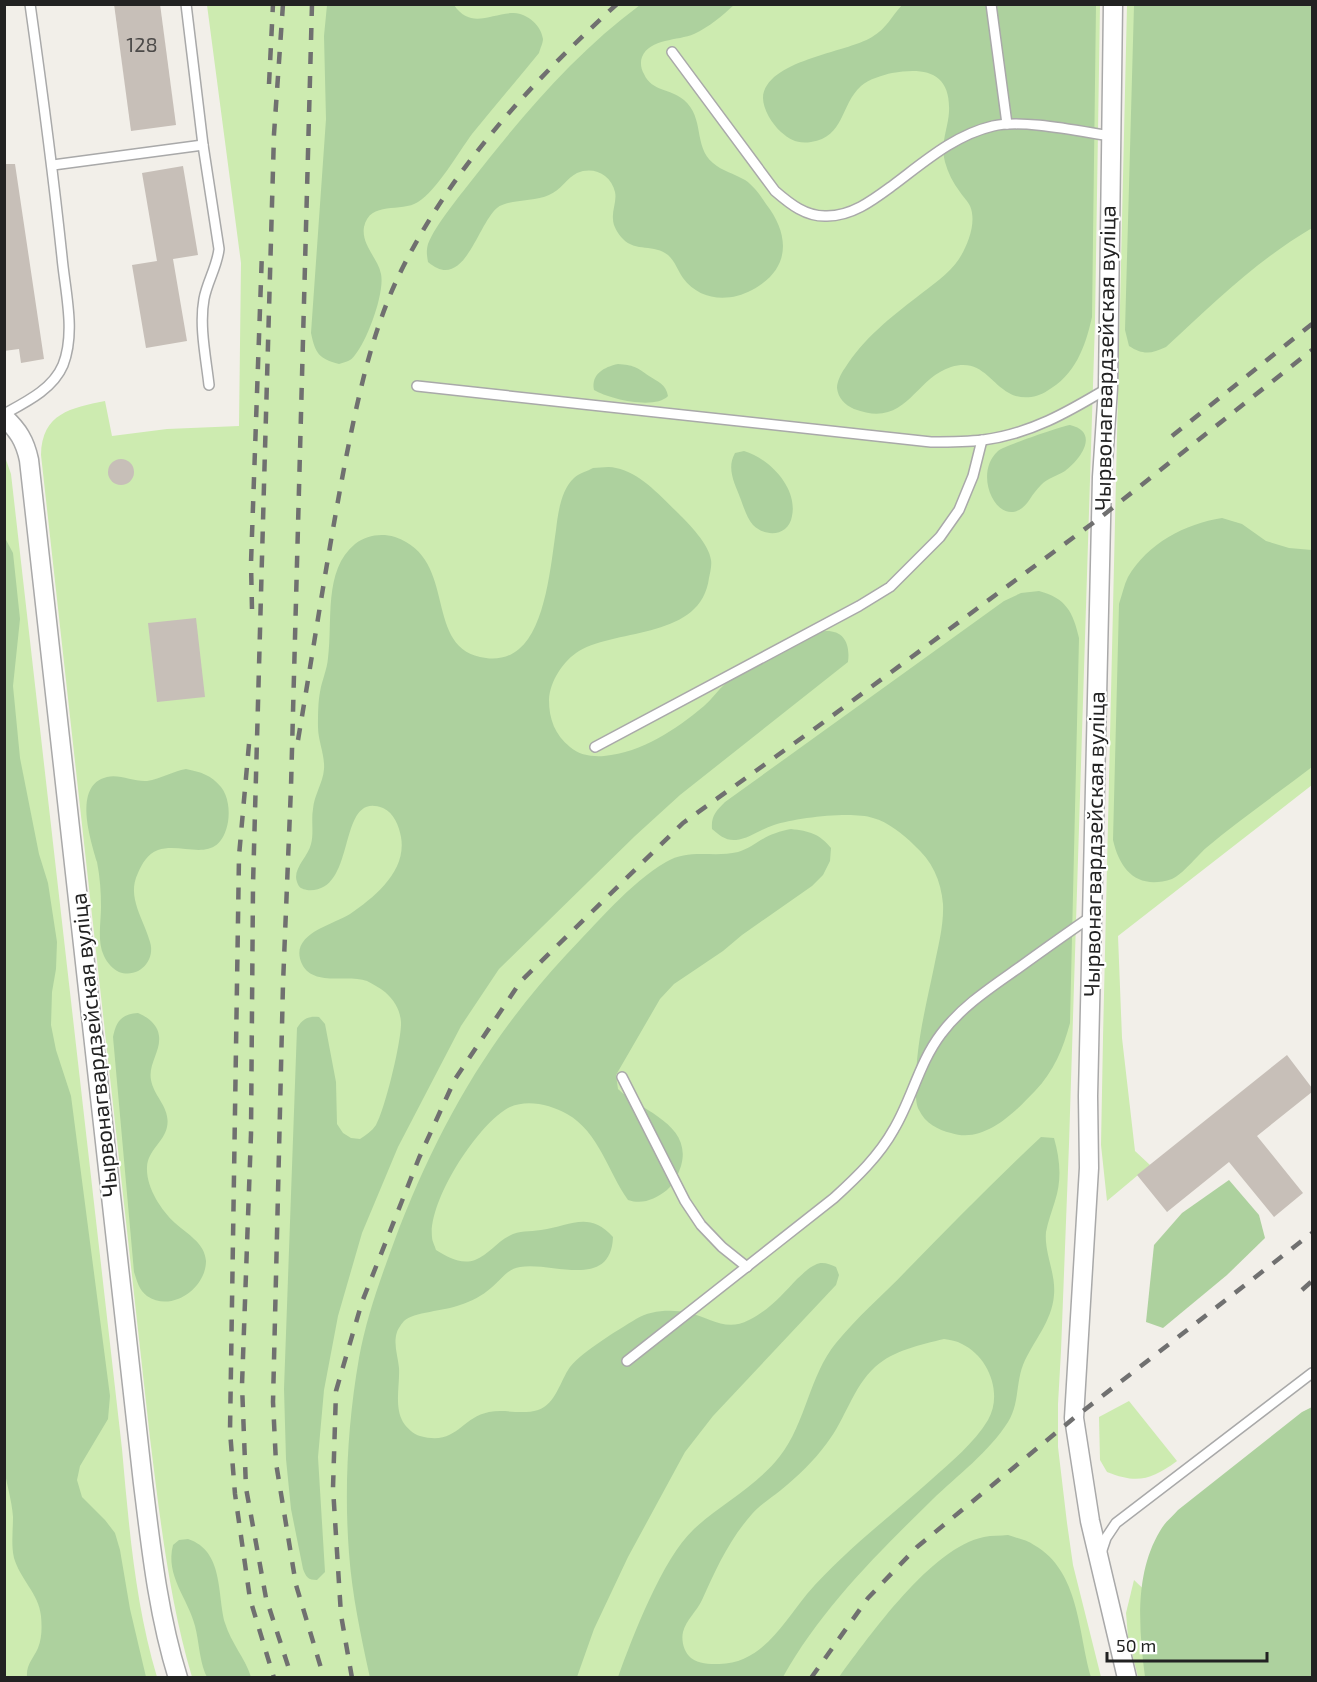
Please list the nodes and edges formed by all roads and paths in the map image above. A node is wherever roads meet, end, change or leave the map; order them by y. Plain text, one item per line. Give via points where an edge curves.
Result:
1 (30, 4) edge
2 (186, 4) edge
3 (991, 4) edge
4 (1113, 4) edge
5 (672, 52) dead end
6 (1007, 124) junction
7 (1110, 136) junction
8 (203, 145) junction
9 (53, 165) junction
10 (209, 385) dead end
11 (417, 386) dead end
12 (1108, 388) junction
13 (4, 415) edge
14 (982, 440) junction
15 (595, 747) dead end
16 (1093, 915) junction
17 (622, 1077) dead end
18 (747, 1267) junction
19 (627, 1361) dead end
20 (1312, 1373) edge
21 (1100, 1558) junction
22 (177, 1677) edge
23 (1127, 1677) edge

1 - 9 lane
2 - 8 lane
3 - 6 lane
4 - 7 street, Чырвонагвардзейская вуліца
5 - 6 lane via 775,191 808,213 848,213 969,133
6 - 7 lane
7 - 12 street, Чырвонагвардзейская вуліца
8 - 9 lane
8 - 10 lane via 219,249 203,308
9 - 13 lane via 69,327 63,364 55,379 32,400
11 - 14 lane via 885,438 931,442
12 - 14 lane via 1044,424
12 - 16 street, Чырвонагвардзейская вуліца via 1101,518
13 - 22 street, Чырвонагвардзейская вуліца via 25,442 29,460 143,1483 158,1595
14 - 15 lane via 959,510 940,537 890,587
16 - 18 lane via 960,1013 935,1043 895,1128 877,1154 834,1198
16 - 21 street, Чырвонагвардзейская вуліца via 1089,1168 1074,1418
17 - 18 lane via 685,1201 708,1232
18 - 19 lane
20 - 21 lane via 1116,1523
21 - 23 street, Чырвонагвардзейская вуліца

